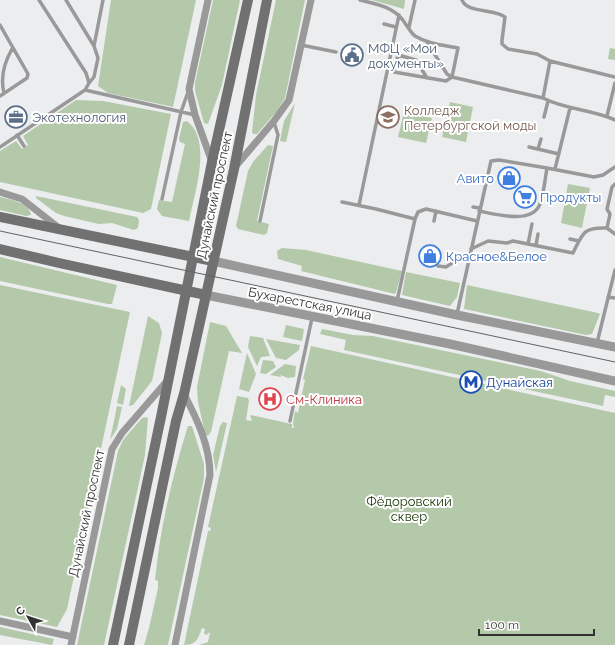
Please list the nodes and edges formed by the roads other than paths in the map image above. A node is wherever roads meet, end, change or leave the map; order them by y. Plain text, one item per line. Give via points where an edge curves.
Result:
1 (39, 0) edge
2 (66, 0) edge
3 (102, 0) edge
4 (208, 0) edge
5 (248, 0) edge
6 (267, 0) edge
7 (311, 0) edge
8 (360, 0) edge
9 (415, 0) edge
10 (462, 0) edge
11 (399, 14) junction
12 (384, 24) dead end
13 (0, 25) edge
14 (396, 27) junction
15 (409, 27) junction
16 (427, 42) junction
17 (301, 45) junction
18 (94, 46) junction
19 (12, 49) junction
20 (336, 52) dead end
21 (550, 61) junction
22 (452, 77) junction
23 (615, 77) edge
24 (427, 78) junction
25 (89, 83) junction
26 (615, 83) edge
27 (189, 89) junction
28 (85, 90) junction
29 (607, 92) dead end
30 (4, 93) junction
31 (612, 94) junction
32 (0, 96) edge
33 (543, 98) junction
34 (548, 101) junction
35 (570, 108) junction
36 (182, 112) junction
37 (195, 115) junction
38 (607, 116) junction
39 (544, 118) dead end
40 (615, 120) edge
41 (274, 121) junction
42 (17, 135) junction
43 (541, 139) dead end
44 (24, 146) dead end
45 (0, 147) edge
46 (529, 147) dead end
47 (538, 149) junction
48 (559, 154) junction
49 (212, 162) junction
50 (615, 167) edge
51 (547, 168) junction
52 (234, 169) junction
53 (553, 169) junction
54 (545, 177) junction
55 (615, 184) edge
56 (0, 192) edge
57 (162, 199) dead end
58 (342, 202) dead end
59 (359, 205) junction
60 (473, 207) dead end
61 (480, 210) junction
62 (436, 211) junction
63 (0, 217) edge
64 (415, 220) junction
65 (260, 221) dead end
66 (434, 221) dead end
67 (477, 221) junction
68 (532, 224) dead end
69 (607, 228) junction
70 (63, 230) junction
71 (538, 234) dead end
72 (615, 234) edge
73 (570, 239) dead end
74 (579, 241) junction
75 (528, 244) junction
76 (536, 245) junction
77 (0, 249) edge
78 (471, 249) junction
79 (470, 256) junction
80 (192, 257) junction
81 (213, 261) junction
82 (438, 266) dead end
83 (615, 270) edge
84 (186, 291) junction
85 (206, 295) junction
86 (608, 297) junction
87 (615, 298) edge
88 (397, 302) junction
89 (457, 315) junction
90 (312, 317) junction
91 (597, 343) junction
92 (615, 347) edge
93 (168, 381) junction
94 (615, 381) edge
95 (184, 394) junction
96 (290, 421) dead end
97 (0, 621) edge
98 (73, 637) junction
99 (71, 645) edge
100 (113, 645) edge
101 (129, 645) edge
102 (175, 645) edge

1 - 25 lane via 86,73
2 - 18 lane
3 - 18 lane
4 - 27 street
5 - 49 main road, Дунайский проспект
6 - 52 main road, Дунайский проспект
7 - 17 street
8 - 11 lane via 386,7
9 - 15 lane
10 - 21 lane via 468,7 505,17 502,40 504,47 537,54
11 - 14 lane
11 - 15 lane
12 - 14 lane
13 - 19 lane via 11,42
14 - 59 lane
15 - 16 lane via 414,35
16 - 22 lane via 447,74
16 - 22 lane via 458,48
17 - 20 lane
17 - 41 street via 289,100
18 - 25 lane via 98,58 94,77
19 - 30 lane via 2,76
19 - 30 lane via 26,71 27,78
21 - 23 lane
21 - 33 lane
22 - 24 lane via 446,81
22 - 33 lane
24 - 24 lane via 394,72 398,55 416,60
25 - 28 lane
26 - 31 lane
27 - 36 lane
27 - 37 street
28 - 36 lane
28 - 42 lane
29 - 31 lane
30 - 32 lane
31 - 38 lane
33 - 34 lane
34 - 35 lane
34 - 39 lane
35 - 38 lane
35 - 48 lane
36 - 37 lane
36 - 57 lane
37 - 49 street
38 - 40 lane
41 - 52 street
41 - 65 lane via 278,135
42 - 44 lane
42 - 45 lane
43 - 47 lane
46 - 47 lane
47 - 48 lane
48 - 53 lane
49 - 80 main road, Дунайский проспект
50 - 53 lane via 603,175 594,177
51 - 53 lane
51 - 54 lane
51 - 61 lane via 491,161
52 - 81 main road, Дунайский проспект
53 - 54 lane
54 - 61 lane via 540,204 532,213 513,218
55 - 69 lane via 607,209 610,214
56 - 70 street via 22,199
58 - 59 lane
59 - 64 lane
60 - 61 lane
61 - 67 lane
62 - 64 lane via 422,209
62 - 66 lane
62 - 67 lane
63 - 70 main road, Бухарестская улица
64 - 88 lane
67 - 78 lane
68 - 75 lane
69 - 72 lane
69 - 74 lane via 589,228
70 - 80 main road, Бухарестская улица
71 - 76 lane
73 - 74 lane
74 - 76 lane via 573,253
75 - 76 lane
75 - 78 lane via 491,241
77 - 84 main road, Бухарестская улица
78 - 79 lane
79 - 82 lane via 464,256 446,267
79 - 89 lane
80 - 81 main road, Бухарестская улица
80 - 84 main road, Дунайский проспект
81 - 85 main road, Дунайский проспект
81 - 88 street, Бухарестская улица
83 - 86 lane
84 - 85 main road, Бухарестская улица
84 - 93 main road, Дунайский проспект
85 - 90 street, Бухарестская улица
85 - 95 main road, Дунайский проспект
86 - 87 lane
86 - 91 lane
88 - 89 street, Бухарестская улица
89 - 91 street, Бухарестская улица
90 - 94 street, Бухарестская улица via 450,344
90 - 96 lane
91 - 92 street, Бухарестская улица
93 - 98 street, Дунайский проспект via 122,433 112,449
93 - 100 main road, Дунайский проспект
95 - 101 main road, Дунайский проспект
95 - 102 street via 208,453 210,474
97 - 98 street
98 - 99 street, Дунайский проспект

